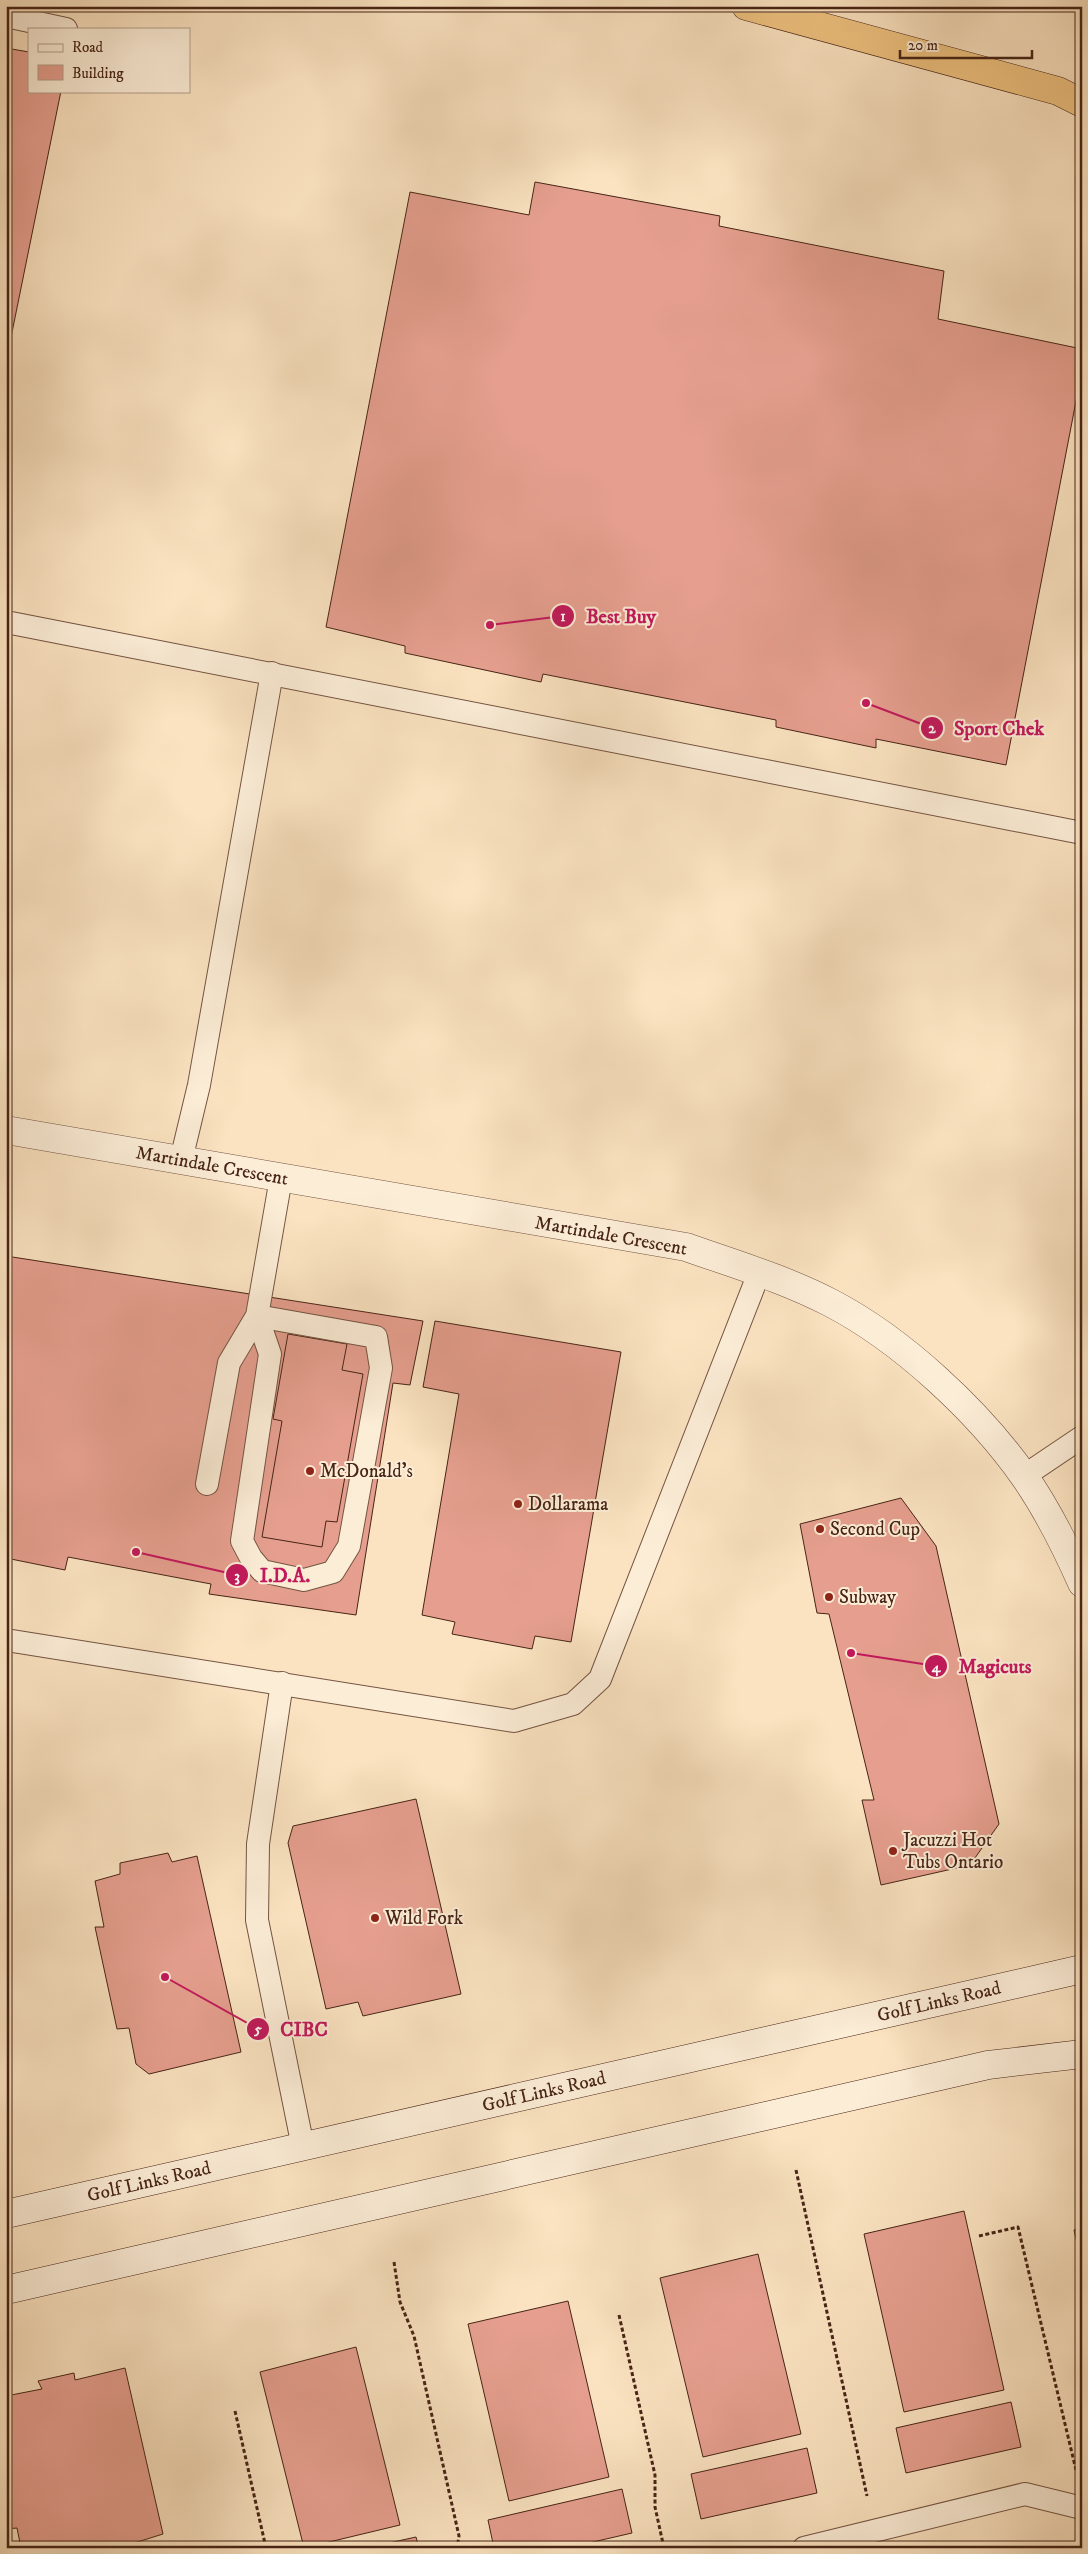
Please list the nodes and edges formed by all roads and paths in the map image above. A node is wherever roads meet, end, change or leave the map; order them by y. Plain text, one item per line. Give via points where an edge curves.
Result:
1 (746, 6) edge
2 (6, 16) edge
3 (61, 28) edge
4 (1082, 103) edge
5 (6, 622) edge
6 (272, 673) junction
7 (1082, 832) edge
8 (6, 1130) edge
9 (182, 1160) junction
10 (281, 1178) junction
11 (759, 1272) junction
12 (257, 1316) junction
13 (1082, 1437) edge
14 (1024, 1476) junction
15 (207, 1484) dead end
16 (1082, 1583) edge
17 (6, 1640) edge
18 (282, 1683) junction
19 (1082, 1969) edge
20 (1082, 2054) edge
21 (304, 2147) junction
22 (796, 2170) dead end
23 (6, 2214) edge
24 (979, 2236) dead end
25 (394, 2262) dead end
26 (6, 2290) edge
27 (619, 2315) dead end
28 (235, 2411) dead end
29 (1077, 2475) dead end
30 (1082, 2508) edge
31 (875, 2531) junction
32 (854, 2542) edge
33 (266, 2548) edge
34 (457, 2548) edge
35 (664, 2548) edge
36 (804, 2548) edge

1 - 4 highway via 1058,91
2 - 3 lane
5 - 6 lane
6 - 7 lane
6 - 9 lane via 199,1085
8 - 9 main road, Martindale Crescent
9 - 10 main road, Martindale Crescent
10 - 11 main road, Martindale Crescent via 686,1247
10 - 12 lane
11 - 14 main road, Martindale Crescent via 830,1303 889,1339 968,1408
11 - 18 lane via 600,1678 573,1704 514,1721
12 - 12 lane via 270,1354 242,1541 250,1558 262,1571 304,1580 333,1572 349,1546 380,1360 376,1338
12 - 15 lane via 230,1363
13 - 14 lane
14 - 16 main road, Martindale Crescent via 1069,1553
17 - 18 lane
18 - 21 lane via 258,1844 257,1920
19 - 21 main road, Golf Links Road
20 - 26 main road via 988,2065
21 - 23 main road, Golf Links Road
22 - 31 path
24 - 29 path via 1018,2227
25 - 34 path via 400,2302 414,2336 459,2536
27 - 35 path via 655,2475 655,2507
28 - 33 path
30 - 31 lane via 1025,2494
31 - 32 lane
32 - 36 lane

